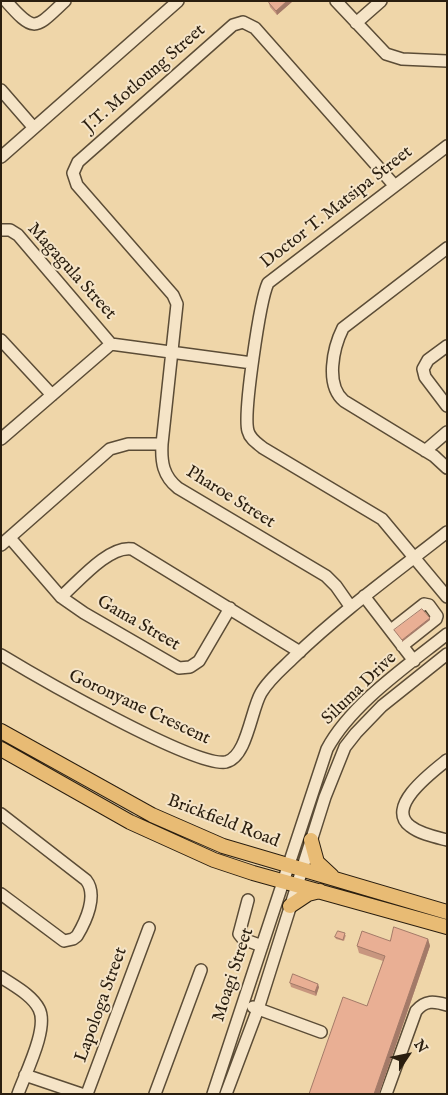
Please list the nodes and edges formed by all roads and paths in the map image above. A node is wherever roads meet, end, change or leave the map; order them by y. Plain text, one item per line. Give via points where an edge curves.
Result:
1 (6, 1) edge
2 (65, 1) edge
3 (178, 1) edge
4 (336, 1) edge
5 (381, 1) edge
6 (356, 23) junction
7 (447, 60) edge
8 (1, 90) edge
9 (34, 128) junction
10 (447, 146) edge
11 (1, 157) edge
12 (394, 185) junction
13 (1, 230) edge
14 (447, 248) edge
15 (1, 340) edge
16 (111, 344) junction
17 (447, 346) edge
18 (174, 353) junction
19 (252, 363) junction
20 (52, 395) junction
21 (447, 406) edge
22 (447, 432) edge
23 (1, 439) edge
24 (162, 444) junction
25 (424, 451) junction
26 (447, 468) edge
27 (447, 532) edge
28 (6, 542) edge
29 (414, 557) junction
30 (364, 596) junction
31 (61, 597) junction
32 (447, 598) edge
33 (350, 606) junction
34 (230, 608) junction
35 (424, 628) junction
36 (391, 630) junction
37 (447, 634) edge
38 (436, 643) junction
39 (402, 646) junction
40 (300, 652) junction
41 (1, 654) edge
42 (446, 655) edge
43 (414, 661) junction
44 (1, 731) edge
45 (1, 749) edge
46 (447, 760) edge
47 (1, 814) edge
48 (311, 840) junction
49 (447, 840) edge
50 (287, 866) junction
51 (302, 870) junction
52 (283, 881) junction
53 (342, 882) junction
54 (297, 885) junction
55 (321, 891) junction
56 (1, 894) edge
57 (248, 900) dead end
58 (290, 906) junction
59 (447, 912) edge
60 (447, 927) edge
61 (149, 928) dead end
62 (262, 946) junction
63 (201, 970) dead end
64 (1, 977) edge
65 (243, 1004) junction
66 (442, 1004) edge
67 (258, 1009) junction
68 (322, 1032) dead end
69 (25, 1075) junction
70 (18, 1094) edge
71 (80, 1094) edge
72 (87, 1094) edge
73 (155, 1094) edge
74 (213, 1094) edge
75 (226, 1094) edge
76 (386, 1094) edge

1 - 2 street via 24,22 33,25 42,22
3 - 9 street
4 - 6 street
5 - 6 street
6 - 7 street via 380,49 393,57
8 - 9 street
9 - 11 street
10 - 12 street, Doctor T. Matsipa Street
12 - 18 street, J.T. Motloung Street via 255,28 246,22 233,25 74,168 77,184 175,298 178,307
12 - 19 street, Doctor T. Matsipa Street via 268,282
13 - 16 street, Magagula Street via 10,230 18,235
14 - 25 street via 342,328 336,346 335,390 344,401
15 - 20 street
16 - 18 street, Magagula Street
16 - 20 street, Magagula Street
17 - 21 street via 428,360 423,369 425,378
18 - 19 street, Magagula Street
18 - 24 street, Pharoe Street
19 - 29 street, Doctor T. Matsipa Street via 247,427 253,440 382,519
20 - 23 street, Magagula Street
22 - 25 street
24 - 28 street via 128,444 110,449
24 - 33 street, Pharoe Street via 163,468 172,483 326,576
25 - 26 street
27 - 29 street, Goronyane Crescent
28 - 31 street, Gama Street
29 - 30 street, Goronyane Crescent
29 - 32 street, Doctor T. Matsipa Street
30 - 33 street, Goronyane Crescent
30 - 36 street
31 - 34 street, Gama Street via 109,555 126,548 139,552
31 - 34 street, Gama Street via 179,668 190,667 199,661
33 - 40 street, Goronyane Crescent
34 - 40 street, Gama Street
35 - 36 street via 437,617 427,604
35 - 38 street
35 - 39 street
36 - 39 street
37 - 38 street, Siluma Drive
38 - 42 street
38 - 43 street, Siluma Drive
39 - 43 street
40 - 41 street, Goronyane Crescent via 260,695 238,754 220,762 188,753 63,692
42 - 48 street, Siluma Drive via 382,706 349,740
43 - 50 street, Siluma Drive via 366,702 334,736
44 - 50 main road, Brickfield Road via 152,815 223,846
45 - 52 main road, Brickfield Road via 157,835 214,860
46 - 49 street via 409,796 402,808 410,826
47 - 56 street via 86,880 92,897 78,936 64,941
48 - 51 street, Siluma Drive
48 - 53 main road via 317,862
50 - 51 main road, Brickfield Road
50 - 52 street, Moagi Street
51 - 53 main road, Brickfield Road
51 - 54 street, Moagi Street
52 - 54 main road, Brickfield Road
52 - 62 street, Moagi Street
53 - 59 main road, Brickfield Road
54 - 55 main road, Brickfield Road
54 - 58 street, Moagi Street
55 - 58 main road via 308,894
55 - 60 main road, Brickfield Road
57 - 62 street via 239,934 242,939
58 - 67 street, Moagi Street
61 - 72 street, Lapologa Street
62 - 65 street, Moagi Street
63 - 73 street
64 - 69 street via 35,1004 42,1017 41,1031
65 - 67 street
65 - 74 street, Moagi Street
66 - 76 street via 425,1003 416,1011
67 - 68 street
67 - 75 street, Moagi Street
69 - 70 street
69 - 71 street

